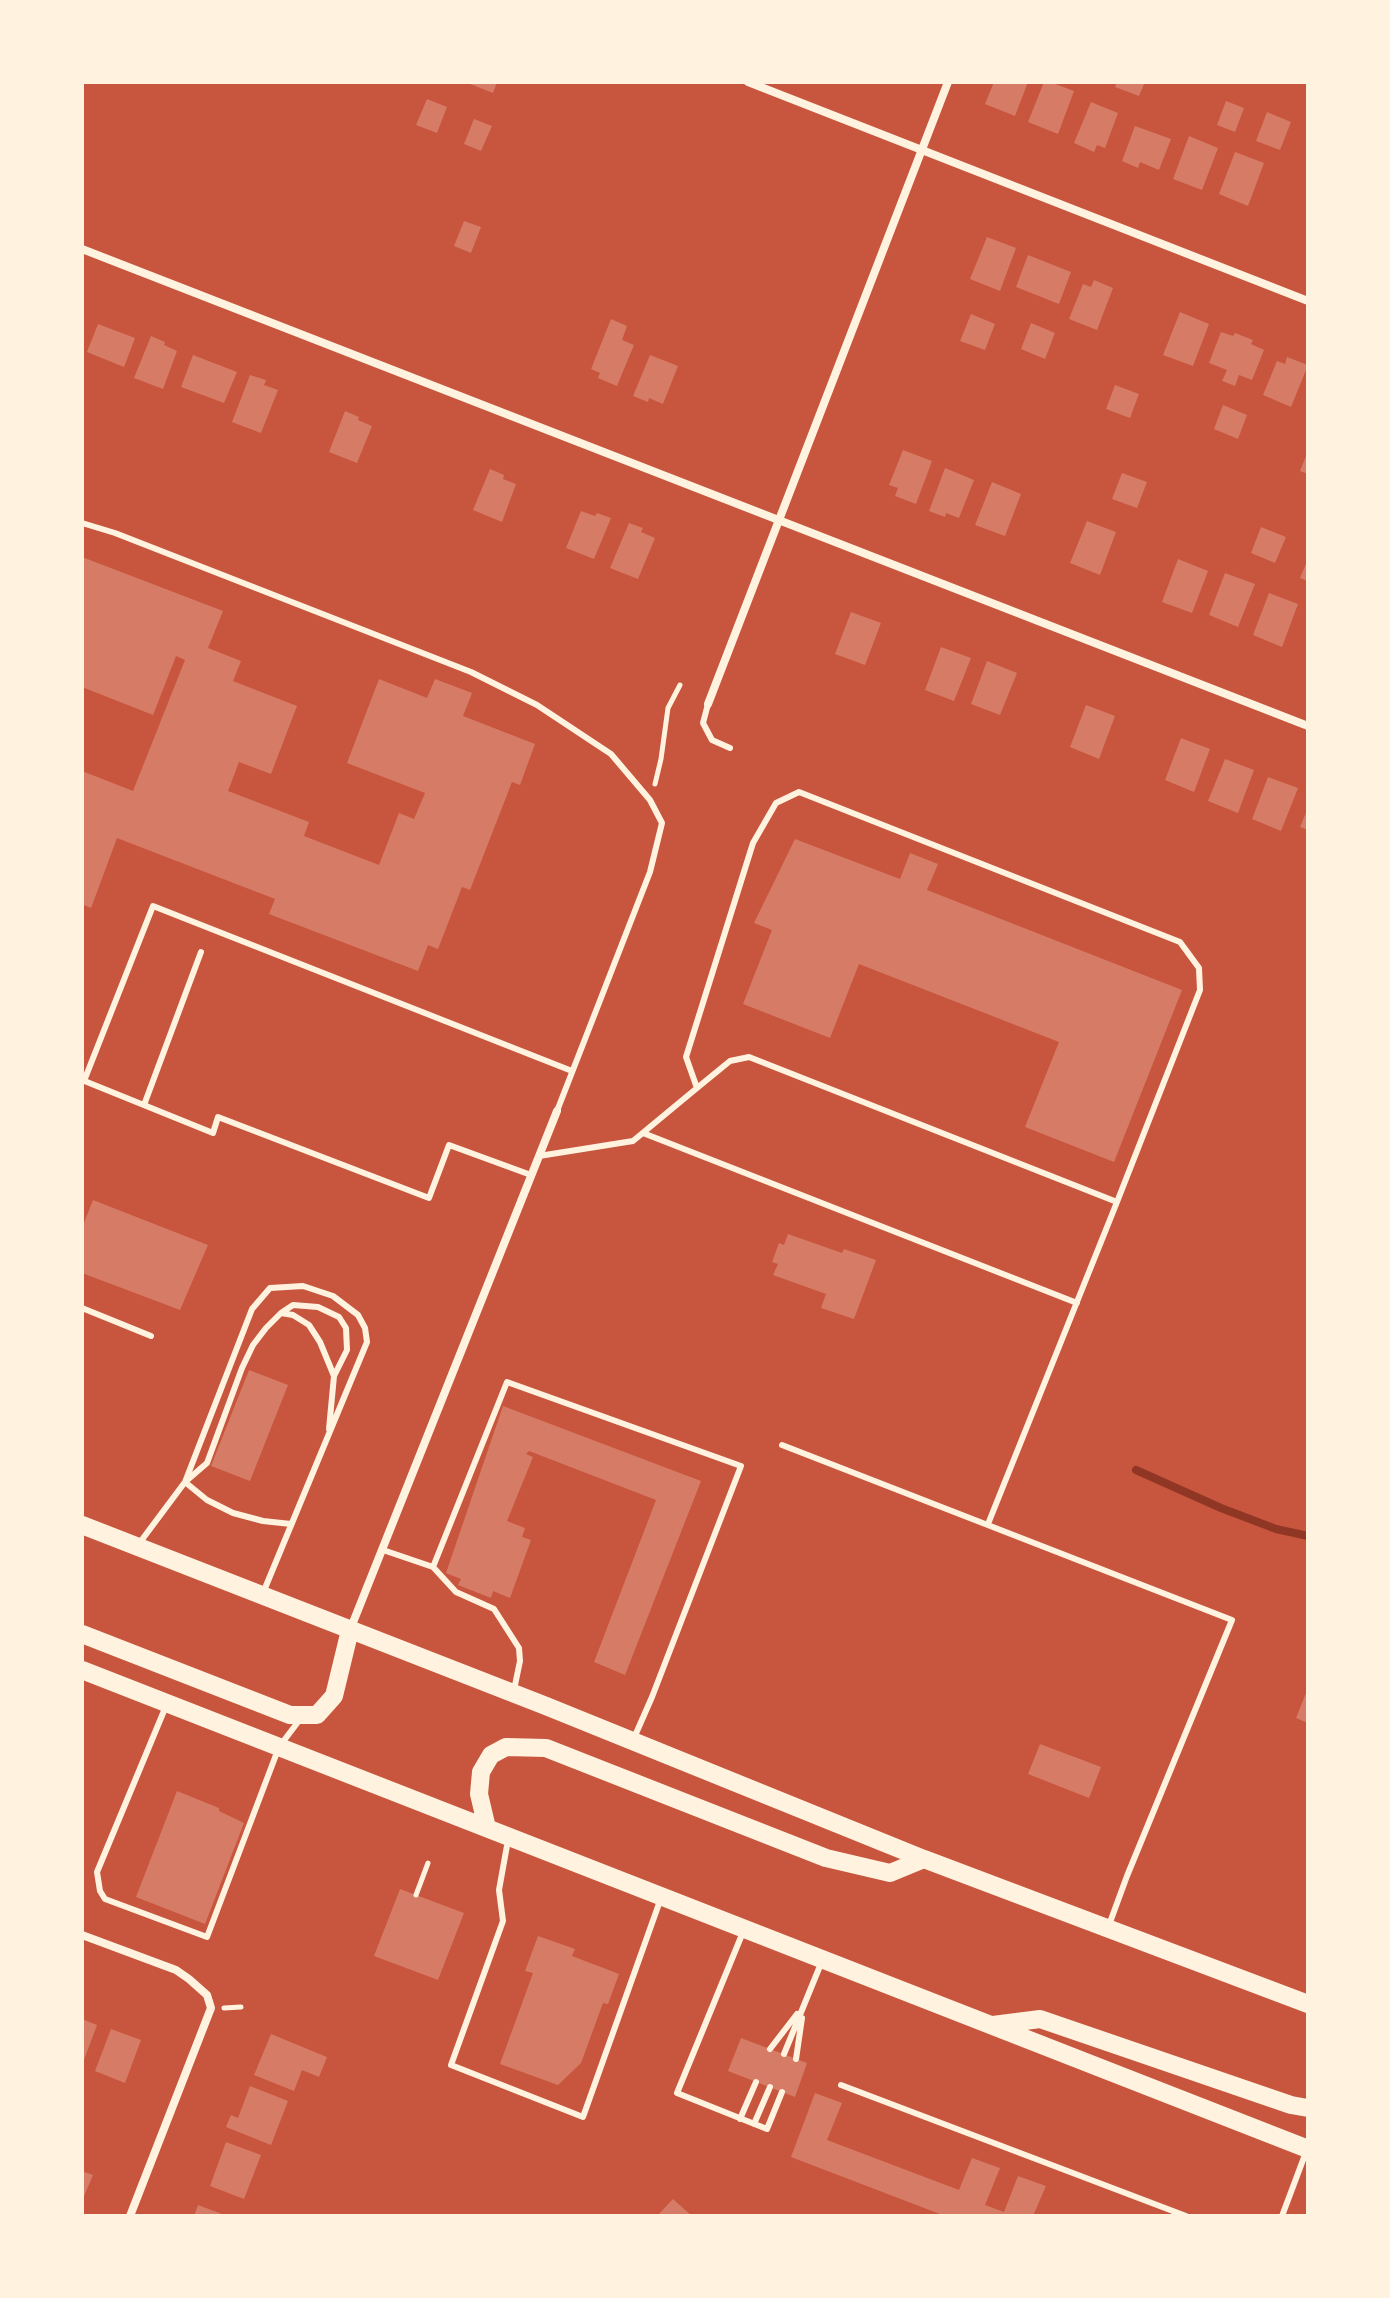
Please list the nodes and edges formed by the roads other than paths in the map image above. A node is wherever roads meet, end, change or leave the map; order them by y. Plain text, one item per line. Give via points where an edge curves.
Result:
1 (748, 82) edge
2 (948, 82) edge
3 (922, 150) junction
4 (82, 249) edge
5 (1308, 301) edge
6 (779, 519) junction
7 (82, 523) edge
8 (708, 704) joint
9 (1308, 726) edge
10 (730, 748) dead end
11 (201, 952) dead end
12 (572, 1071) junction
13 (83, 1080) edge
14 (697, 1088) junction
15 (144, 1105) junction
16 (557, 1111) joint
17 (643, 1133) junction
18 (539, 1156) junction
19 (531, 1175) junction
20 (1117, 1202) junction
21 (1077, 1303) junction
22 (82, 1308) edge
23 (281, 1313) junction
24 (151, 1336) dead end
25 (334, 1376) junction
26 (328, 1437) junction
27 (782, 1445) dead end
28 (185, 1482) junction
29 (291, 1524) junction
30 (988, 1524) junction
31 (82, 1525) edge
32 (137, 1546) junction
33 (383, 1550) junction
34 (433, 1567) junction
35 (262, 1596) junction
36 (350, 1630) junction
37 (82, 1634) edge
38 (82, 1670) edge
39 (513, 1693) junction
40 (167, 1702) junction
41 (303, 1715) junction
42 (632, 1741) junction
43 (279, 1747) junction
44 (487, 1828) junction
45 (509, 1836) junction
46 (924, 1859) junction
47 (662, 1895) junction
48 (1108, 1928) junction
49 (744, 1929) junction
50 (82, 1935) edge
51 (822, 1960) junction
52 (1308, 2004) edge
53 (803, 2007) junction
54 (990, 2025) junction
55 (770, 2049) dead end
56 (784, 2054) dead end
57 (796, 2059) dead end
58 (756, 2082) dead end
59 (841, 2085) dead end
60 (770, 2087) dead end
61 (782, 2092) dead end
62 (1308, 2108) edge
63 (740, 2119) junction
64 (754, 2124) junction
65 (1308, 2149) edge
66 (130, 2216) edge
67 (1186, 2216) edge
68 (1282, 2216) edge

1 - 3 street
2 - 3 street
3 - 5 street
3 - 6 street
4 - 6 street
6 - 8 street
6 - 9 street
7 - 12 lane via 471,672 537,705 611,754 650,800 662,823 650,872
8 - 10 lane via 703,723 712,740
11 - 15 lane
12 - 13 lane via 153,906
12 - 16 lane
13 - 15 lane
14 - 17 lane
14 - 20 lane via 730,1061 749,1057
14 - 20 lane via 686,1057 753,843 776,803 799,792 1180,942 1199,968 1200,990
15 - 19 lane via 213,1133 218,1117 429,1198 449,1145
16 - 18 street
17 - 18 lane via 633,1141
17 - 21 lane
18 - 19 street
19 - 33 street
20 - 21 lane
21 - 30 lane
22 - 24 lane
23 - 25 lane via 309,1325
23 - 25 lane via 293,1305 318,1307 339,1317 346,1328 347,1350
23 - 28 lane via 253,1345 207,1463
25 - 26 lane
26 - 28 lane via 367,1342 365,1328 358,1315 333,1296 303,1286 270,1288 252,1309
26 - 29 lane
27 - 30 lane
28 - 29 lane via 233,1513
28 - 32 lane
29 - 35 lane
30 - 48 lane via 1232,1620
31 - 32 main road
32 - 35 main road
33 - 34 lane
33 - 36 street
34 - 39 lane via 456,1592 494,1609 519,1648
34 - 42 lane via 507,1382 741,1466
35 - 36 main road
36 - 39 main road
36 - 41 main road via 334,1696 317,1715
37 - 41 main road via 290,1715
38 - 40 main road
39 - 42 main road
40 - 43 main road
40 - 43 lane via 97,1872 105,1899 207,1937
41 - 43 lane
42 - 46 main road
43 - 44 main road
44 - 45 main road
44 - 46 main road via 479,1794 481,1772 491,1755 506,1747 546,1748 826,1858 890,1873
45 - 47 main road
45 - 47 lane via 499,1890 503,1921 451,2065 583,2117
46 - 48 main road
47 - 49 main road
48 - 52 main road
49 - 51 main road
49 - 63 lane via 677,2093
50 - 66 street via 176,1970 207,1995 211,2008
51 - 53 lane
51 - 54 main road
53 - 55 lane
53 - 56 lane
53 - 57 lane
54 - 62 main road via 1040,2019
54 - 65 main road
58 - 63 lane
59 - 67 lane
60 - 64 lane
61 - 64 lane via 767,2129
63 - 64 lane
65 - 68 lane

